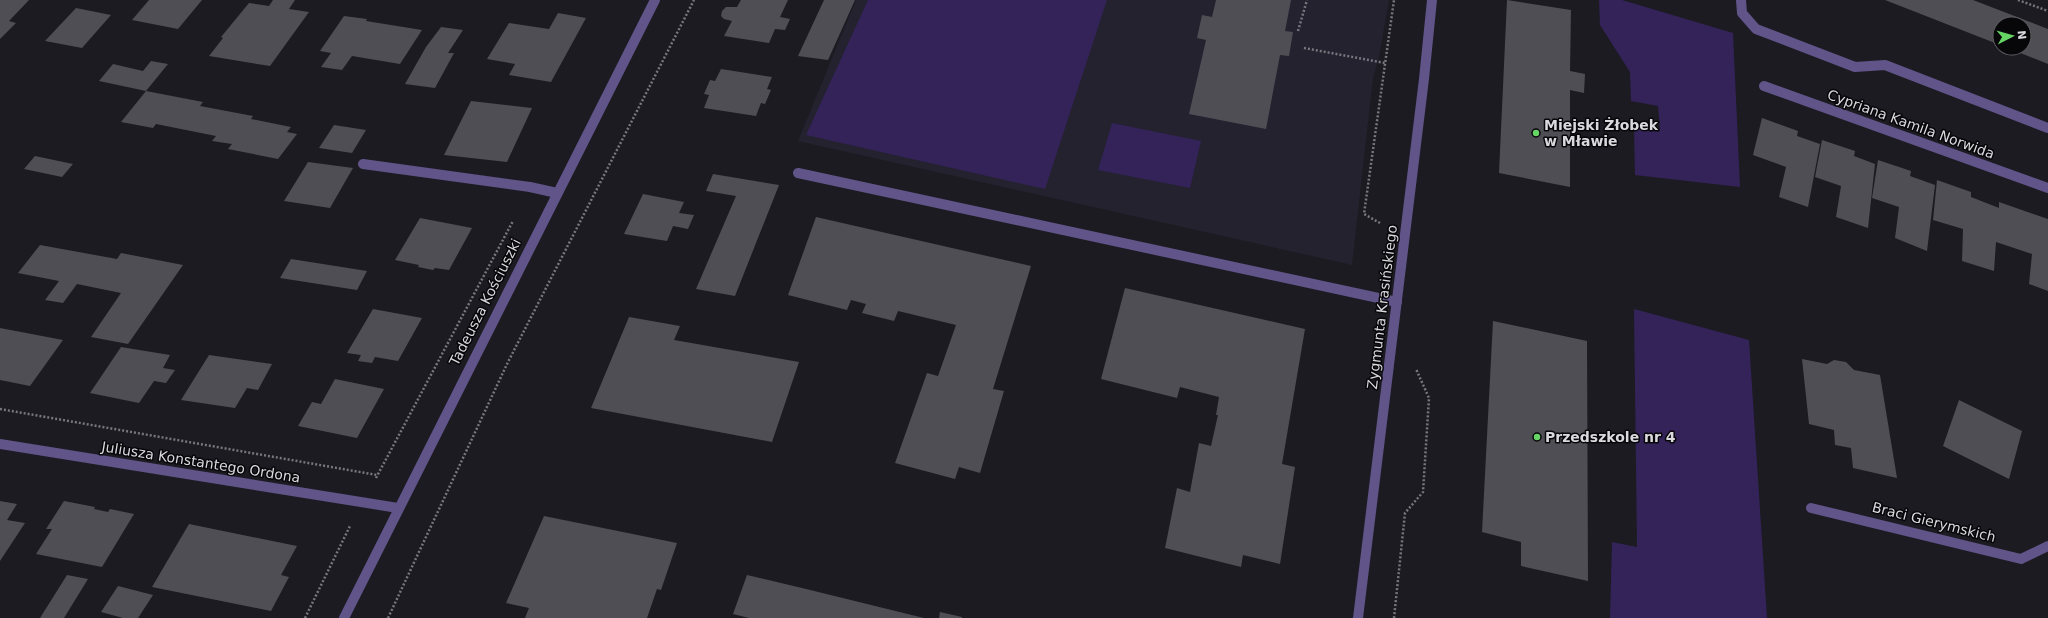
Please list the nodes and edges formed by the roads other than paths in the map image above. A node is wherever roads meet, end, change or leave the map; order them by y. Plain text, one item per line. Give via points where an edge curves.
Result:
1 (655, 0) edge
2 (1432, 0) edge
3 (1741, 0) edge
4 (1764, 86) dead end
5 (2048, 128) edge
6 (362, 164) dead end
7 (798, 173) dead end
8 (2048, 188) edge
9 (557, 193) junction
10 (1397, 302) junction
11 (0, 444) edge
12 (398, 508) junction
13 (1810, 508) dead end
14 (2048, 546) edge
15 (344, 618) edge
16 (1358, 618) edge

1 - 9 street, Tadeusza Kościuszki
2 - 10 street, Zygmunta Krasińskiego
3 - 5 street via 1739,8 1744,19 1756,29 1855,66 1885,65
4 - 8 street, Cypriana Kamila Norwida
6 - 9 street
7 - 10 street
9 - 12 street, Tadeusza Kościuszki
10 - 16 street, Zygmunta Krasińskiego
11 - 12 street, Juliusza Konstantego Ordona
12 - 15 street, Tadeusza Kościuszki
13 - 14 street, Braci Gierymskich via 2021,559

